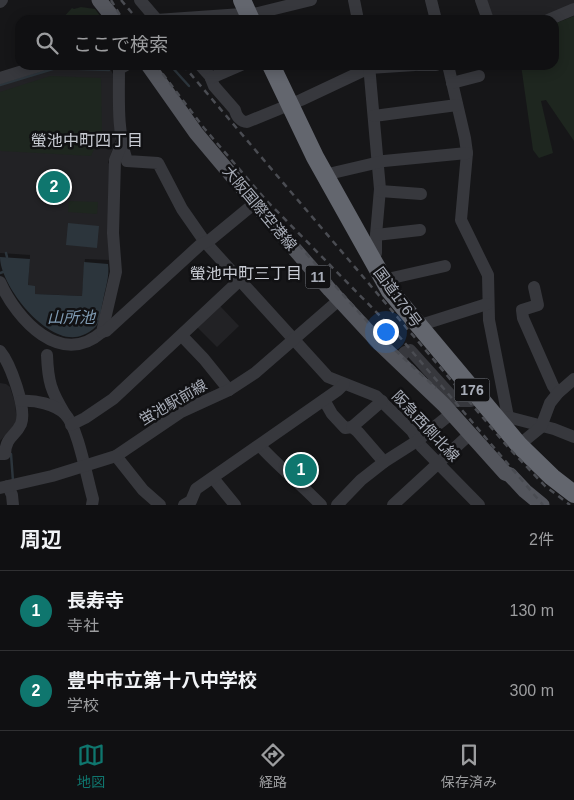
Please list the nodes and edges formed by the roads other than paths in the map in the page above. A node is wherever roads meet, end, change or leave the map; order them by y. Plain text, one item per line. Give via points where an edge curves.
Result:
1 (99, 0) edge
2 (140, 0) edge
3 (311, 0) edge
4 (354, 0) edge
5 (431, 0) edge
6 (481, 0) edge
7 (574, 9) edge
8 (247, 11) edge
9 (111, 15) edge
10 (152, 15) edge
11 (207, 15) edge
12 (357, 15) edge
13 (435, 15) edge
14 (486, 15) edge
15 (559, 15) edge
16 (26, 70) edge
17 (119, 70) edge
18 (152, 70) edge
19 (204, 70) edge
20 (229, 70) edge
21 (273, 70) edge
22 (361, 70) edge
23 (369, 70) edge
24 (449, 70) edge
25 (479, 76) dead end
26 (0, 78) edge
27 (211, 78) junction
28 (452, 83) junction
29 (289, 104) junction
30 (457, 106) junction
31 (374, 116) junction
32 (122, 145) junction
33 (467, 153) junction
34 (378, 163) junction
35 (324, 175) junction
36 (380, 191) junction
37 (421, 194) dead end
38 (254, 203) junction
39 (420, 230) dead end
40 (376, 235) junction
41 (205, 242) junction
42 (371, 260) junction
43 (445, 266) dead end
44 (240, 280) junction
45 (383, 280) junction
46 (0, 282) edge
47 (534, 287) dead end
48 (339, 300) junction
49 (487, 304) dead end
50 (420, 328) junction
51 (102, 332) junction
52 (182, 336) junction
53 (294, 340) junction
54 (0, 351) edge
55 (47, 355) dead end
56 (398, 360) junction
57 (0, 378) edge
58 (14, 379) junction
59 (574, 379) edge
60 (344, 384) junction
61 (229, 390) junction
62 (558, 393) junction
63 (479, 397) junction
64 (324, 400) junction
65 (21, 401) junction
66 (382, 402) junction
67 (452, 413) junction
68 (68, 420) junction
69 (504, 420) junction
70 (352, 427) junction
71 (542, 427) junction
72 (470, 434) junction
73 (574, 437) edge
74 (417, 441) junction
75 (518, 444) junction
76 (260, 446) junction
77 (0, 454) edge
78 (116, 456) junction
79 (384, 462) junction
80 (438, 463) junction
81 (84, 466) junction
82 (505, 473) junction
83 (213, 478) junction
84 (4, 487) edge
85 (574, 494) edge
86 (94, 503) edge
87 (13, 505) edge
88 (160, 505) edge
89 (184, 505) edge
90 (235, 505) edge
91 (321, 505) edge
92 (337, 505) edge
93 (393, 505) edge
94 (479, 505) edge
95 (529, 505) edge
96 (542, 505) edge

1 - 9 main road
2 - 10 street
3 - 8 street via 258,13
4 - 12 street
5 - 13 street
6 - 14 street
7 - 15 street
8 - 11 street
16 - 26 street
17 - 32 street
18 - 38 main road, 大阪国際空港線 / 11 via 196,133
19 - 27 street
20 - 27 street
21 - 29 highway, 国道176号 / 176
22 - 29 street
23 - 31 street
24 - 28 street
25 - 28 street
27 - 29 street via 244,122
28 - 30 street
29 - 35 highway, 国道176号 / 176
30 - 31 street
30 - 33 street
31 - 34 street
32 - 41 street, 阪急西側北線 via 127,161 158,163 182,209
32 - 51 street via 115,160 113,233 116,272
33 - 34 street
33 - 69 street via 461,220 488,275 489,320
34 - 35 street
34 - 36 street
35 - 42 highway, 国道176号 / 176
36 - 37 street
36 - 40 street
38 - 41 street
38 - 48 main road, 大阪国際空港線 / 11
39 - 40 street
40 - 42 street via 376,255
41 - 44 street, 阪急西側北線
41 - 51 street
42 - 45 highway, 国道176号 / 176
43 - 45 street
44 - 52 street
44 - 53 street, 阪急西側北線
45 - 50 highway, 国道176号 / 176
46 - 51 street via 7,298 23,317 41,334 57,343 84,343
47 - 62 street via 538,305 522,310 523,318
48 - 53 street, 蛍池駅前線
48 - 56 main road, 大阪国際空港線 / 11
49 - 50 street
50 - 63 highway, 国道176号 / 176
52 - 61 street
52 - 68 street via 113,399 84,418
53 - 60 street, 阪急西側北線 via 328,377
53 - 61 street, 蛍池駅前線
54 - 58 street
55 - 68 street via 48,378
56 - 63 street via 410,350 456,401 471,401
56 - 67 main road, 大阪国際空港線 / 11
57 - 58 street
58 - 65 street
59 - 62 street
60 - 64 street
60 - 66 street, 阪急西側北線 via 376,396
61 - 78 street, 蛍池駅前線 via 181,412
62 - 71 street via 550,403
63 - 69 highway, 国道176号 / 176
64 - 70 street via 346,428
64 - 76 street
65 - 68 street via 45,404
65 - 77 street via 21,423 6,442 6,454
66 - 70 street
66 - 74 street, 阪急西側北線 via 412,431
67 - 72 main road, 大阪国際空港線 / 11
67 - 74 street
68 - 81 street
69 - 71 street
69 - 75 highway, 国道176号 / 176
70 - 79 street
71 - 73 street
71 - 75 street
72 - 80 street
72 - 82 main road, 大阪国際空港線 / 11
74 - 79 street
74 - 80 street, 阪急西側北線
75 - 85 highway, 国道176号 / 176
76 - 83 street
76 - 91 street
78 - 81 street, 蛍池駅前線
78 - 88 street via 143,490
79 - 92 street
80 - 93 street
80 - 94 street, 阪急西側北線
81 - 84 street, 蛍池駅前線
81 - 86 street
82 - 95 main road, 大阪国際空港線 / 11
82 - 96 main road, 大阪国際空港線 / 11
83 - 89 street via 196,489 191,501
83 - 90 street
84 - 87 street via 12,495

